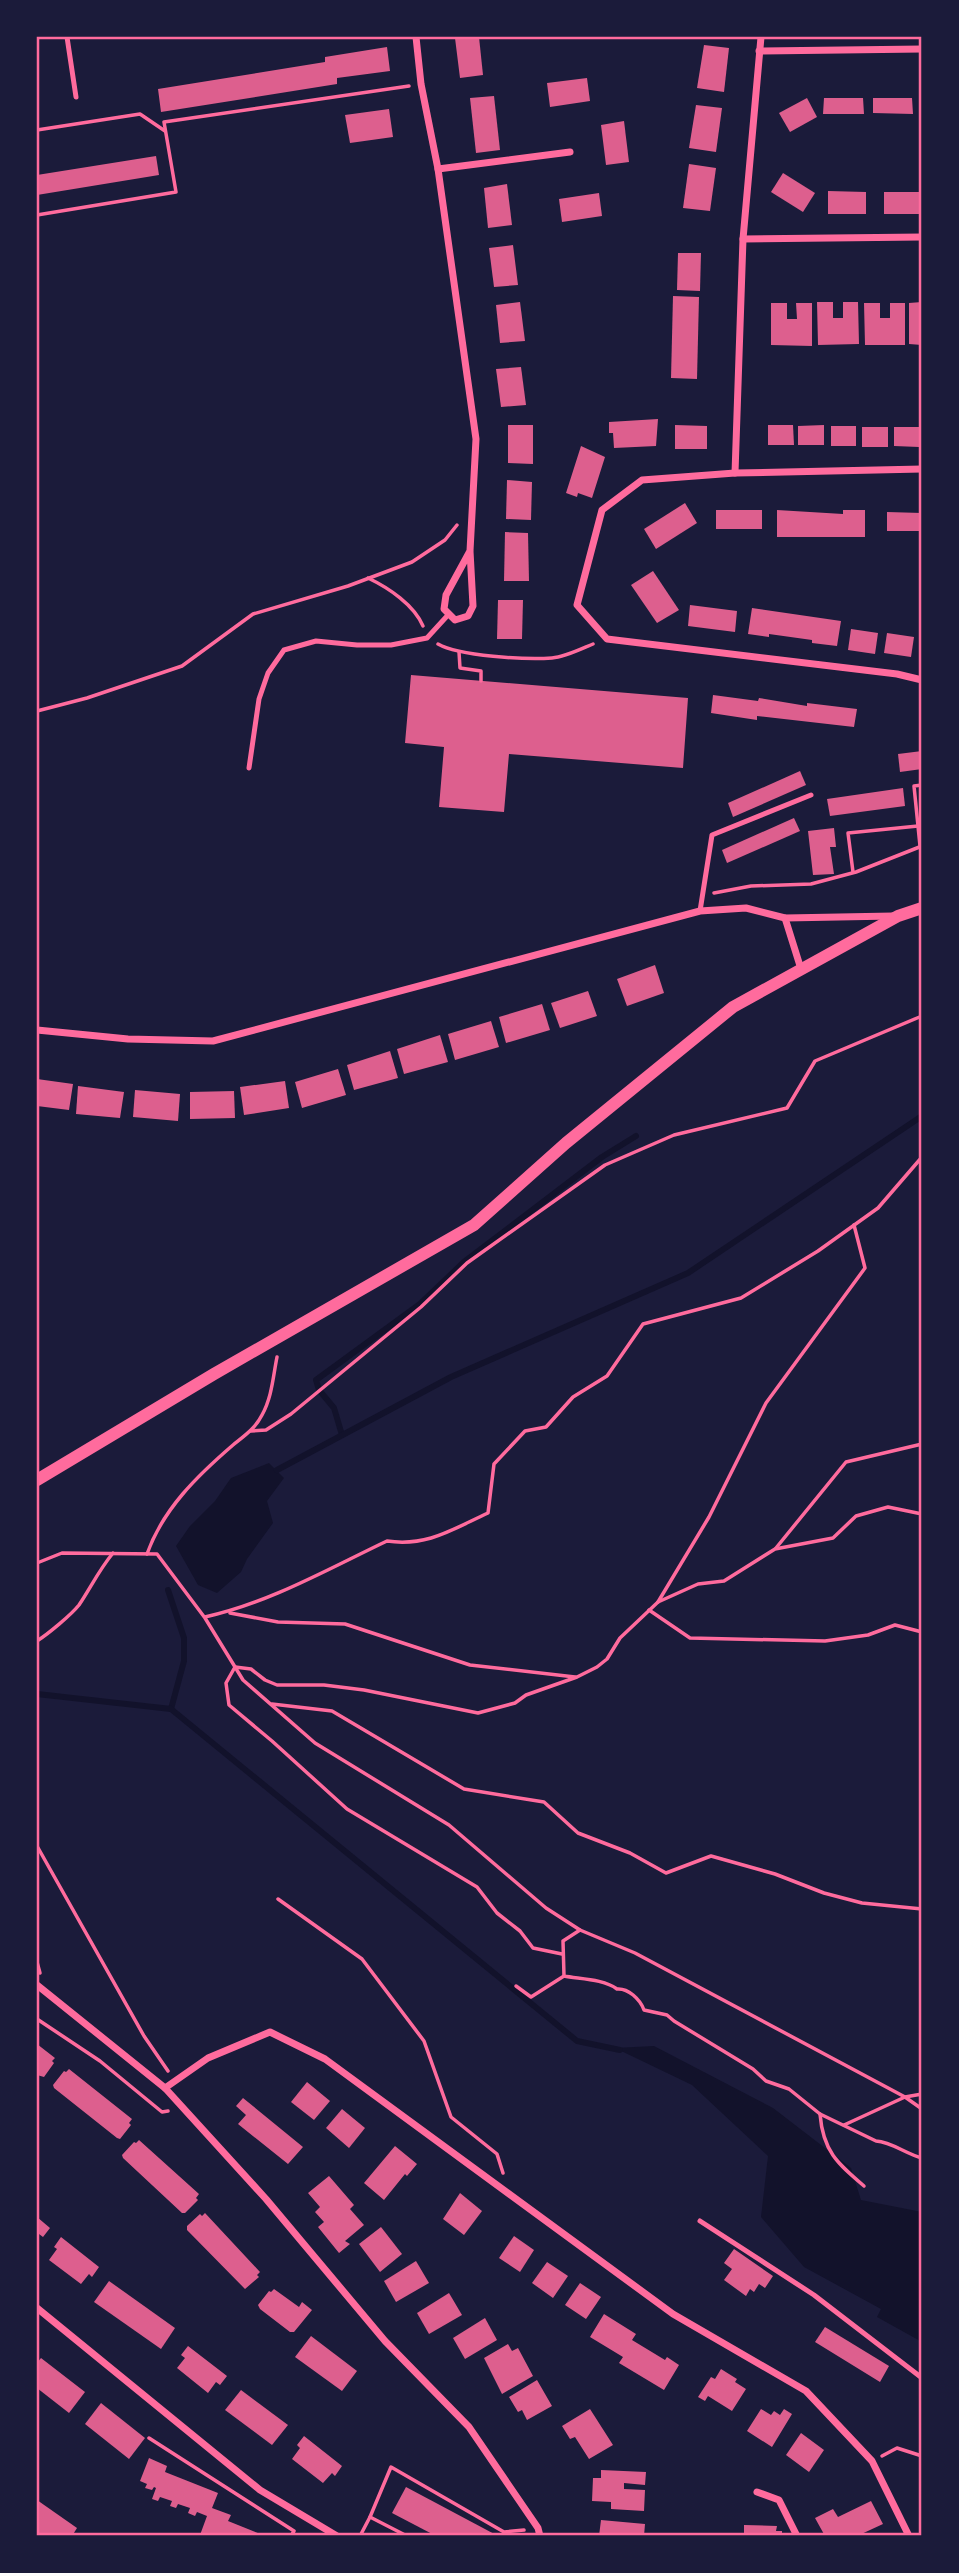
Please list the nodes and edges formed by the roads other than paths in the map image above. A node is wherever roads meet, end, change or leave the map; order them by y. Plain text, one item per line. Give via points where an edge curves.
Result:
1 (67, 37) edge
2 (416, 37) edge
3 (761, 37) edge
4 (922, 49) edge
5 (759, 51) junction
6 (76, 97) dead end
7 (570, 152) dead end
8 (438, 169) junction
9 (922, 237) edge
10 (743, 239) junction
11 (922, 469) edge
12 (735, 473) junction
13 (470, 551) junction
14 (448, 615) junction
15 (922, 680) edge
16 (249, 768) dead end
17 (811, 795) dead end
18 (922, 908) edge
19 (700, 911) junction
20 (898, 916) junction
21 (785, 918) junction
22 (802, 969) junction
23 (37, 1030) edge
24 (37, 1480) edge
25 (37, 1985) edge
26 (165, 2088) junction
27 (700, 2221) dead end
28 (37, 2308) edge
29 (922, 2378) edge
30 (757, 2492) dead end
31 (539, 2532) edge
32 (337, 2536) edge
33 (797, 2536) edge
34 (909, 2536) edge

1 - 6 lane
2 - 8 street
3 - 5 street
4 - 5 street
5 - 10 street
7 - 8 street
8 - 13 street via 477,439
9 - 10 street
10 - 12 street
11 - 12 street
12 - 15 street via 642,480 602,510 577,605 607,639
13 - 14 street via 446,595
13 - 14 street via 473,606 462,620
14 - 16 lane via 427,638 391,645 317,640 284,650 258,699
17 - 19 lane via 712,835
18 - 20 street
19 - 21 street via 746,908
19 - 23 street via 213,1041
20 - 21 street
20 - 22 street
21 - 22 street
22 - 24 street via 733,1007 474,1225
25 - 26 street
26 - 31 street via 386,2341 469,2427
26 - 34 street via 208,2058 270,2032 325,2059 673,2314 806,2391 872,2461
27 - 29 lane via 814,2295
28 - 32 street via 260,2490
30 - 33 street via 779,2500

